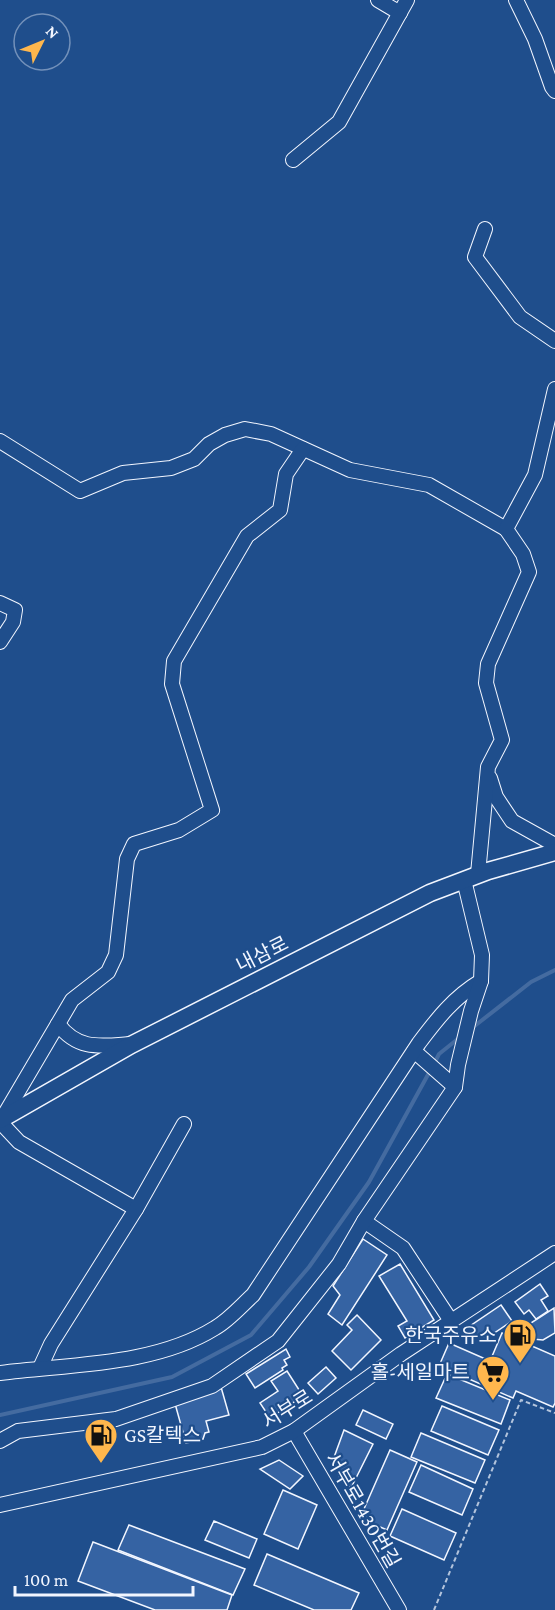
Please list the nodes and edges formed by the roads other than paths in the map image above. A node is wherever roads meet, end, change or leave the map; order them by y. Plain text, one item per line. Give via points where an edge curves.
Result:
1 (378, 0) edge
2 (408, 0) edge
3 (516, 0) edge
4 (400, 13) junction
5 (555, 91) edge
6 (293, 160) dead end
7 (485, 230) dead end
8 (555, 341) edge
9 (555, 389) edge
10 (0, 441) edge
11 (303, 449) junction
12 (506, 529) junction
13 (0, 603) edge
14 (0, 642) edge
15 (488, 767) junction
16 (555, 845) edge
17 (555, 852) edge
18 (471, 877) junction
19 (481, 981) junction
20 (58, 1024) junction
21 (134, 1044) junction
22 (414, 1051) junction
23 (452, 1085) junction
24 (1, 1123) edge
25 (184, 1124) dead end
26 (136, 1209) junction
27 (364, 1221) junction
28 (555, 1253) edge
29 (451, 1321) junction
30 (40, 1368) junction
31 (0, 1373) edge
32 (294, 1431) junction
33 (0, 1441) edge
34 (0, 1505) edge
35 (399, 1610) edge

1 - 4 street
2 - 4 street
3 - 5 street
4 - 6 street via 339,122
7 - 8 street via 475,256 520,317
9 - 12 street via 535,475
10 - 11 street via 80,491 123,473 171,468 194,459 225,435 245,429 272,434
11 - 12 street via 350,470 429,485
11 - 20 street via 286,474 280,510 247,536 174,661 172,684 212,810 179,830 134,844 127,859 116,955 108,972 72,1000
12 - 15 street via 523,554 529,572 488,664 486,684 502,740
13 - 14 street via 15,610 13,622
15 - 16 street via 495,797 512,821
15 - 18 street
17 - 18 main road, 내삼로
18 - 19 street via 482,954
18 - 21 main road, 내삼로 via 368,923
19 - 22 street via 462,992 441,1013
19 - 23 street
20 - 21 street via 67,1037 77,1042 101,1046
20 - 24 street
21 - 24 main road, 내삼로
22 - 23 street
22 - 30 street via 253,1295 216,1328 170,1350
23 - 27 street
24 - 26 street via 20,1142
25 - 26 street
26 - 30 street
27 - 29 street via 403,1248
27 - 33 street via 339,1264 278,1341 212,1386 116,1419 18,1431
28 - 29 street, 서부로
29 - 32 street, 서부로
30 - 31 street
32 - 34 street, 서부로 via 262,1447
32 - 35 street, 서부로1430번길

